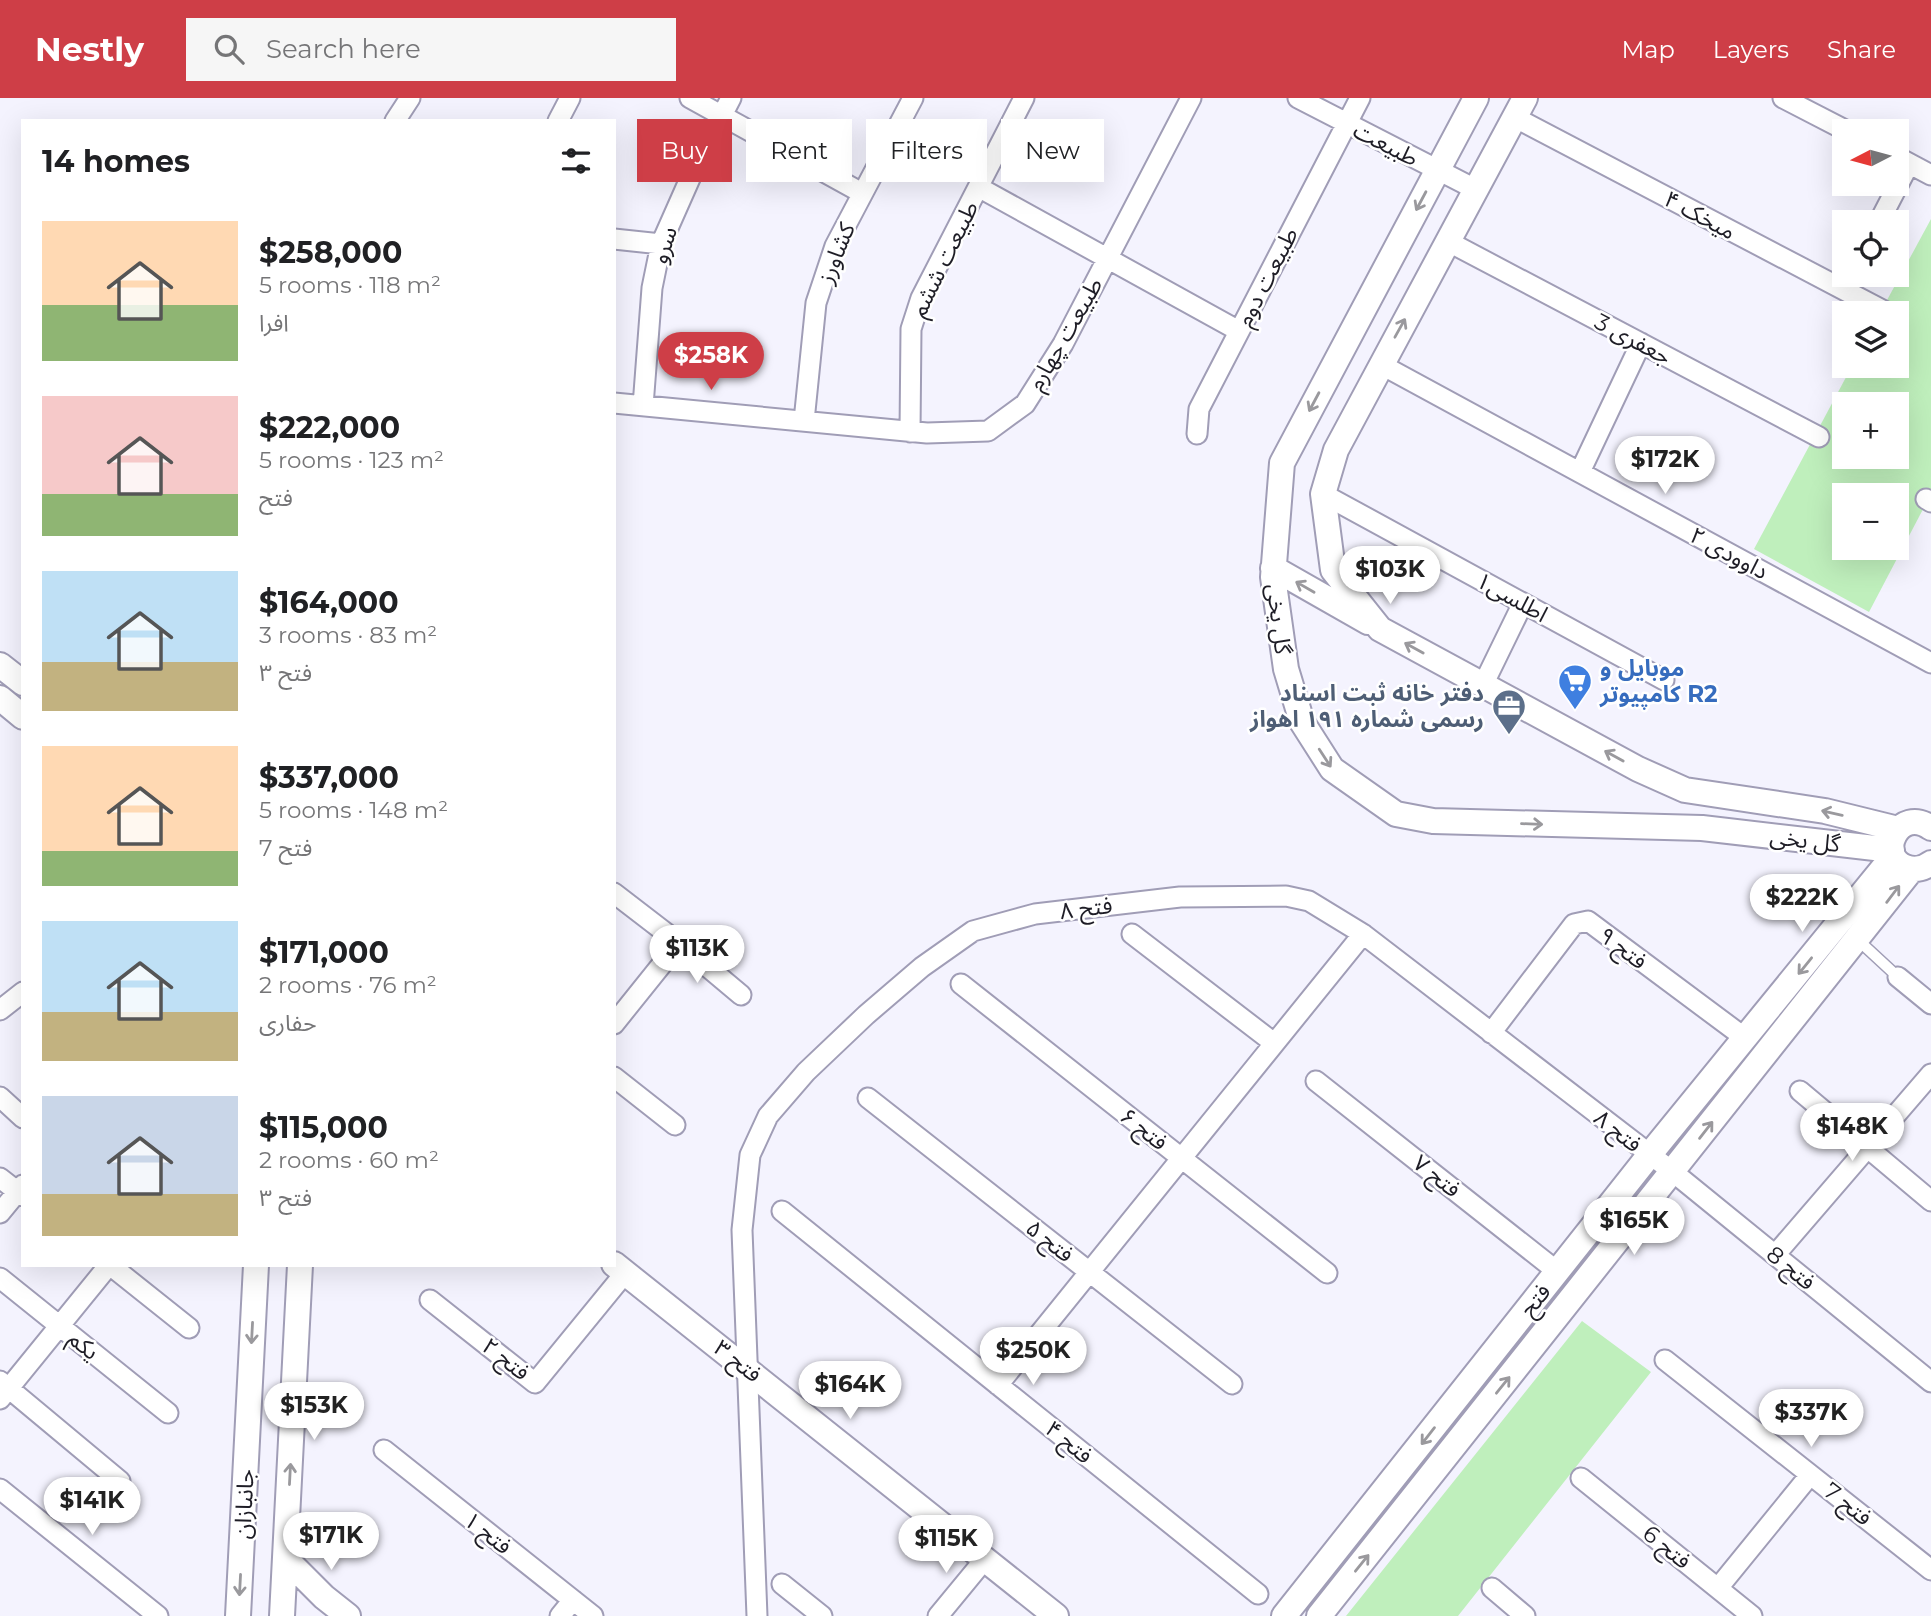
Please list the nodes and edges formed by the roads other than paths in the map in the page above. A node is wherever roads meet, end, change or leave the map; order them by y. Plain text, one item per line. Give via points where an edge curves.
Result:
1 (410, 98) edge
2 (570, 98) edge
3 (690, 98) edge
4 (732, 98) edge
5 (913, 98) edge
6 (1024, 98) edge
7 (1191, 98) edge
8 (1298, 98) edge
9 (1360, 98) edge
10 (1476, 98) edge
11 (1783, 98) edge
12 (1520, 108) edge
13 (722, 116) junction
14 (395, 119) edge
15 (559, 119) edge
16 (1347, 123) junction
17 (1832, 123) edge
18 (1909, 164) edge
19 (1437, 170) junction
20 (1931, 175) edge
21 (980, 188) junction
22 (1475, 190) junction
23 (862, 193) junction
24 (616, 239) edge
25 (1447, 241) junction
26 (661, 244) junction
27 (1108, 258) junction
28 (1832, 274) edge
29 (1854, 287) edge
30 (1872, 301) edge
31 (1239, 331) junction
32 (1641, 343) junction
33 (1380, 364) junction
34 (616, 403) edge
35 (643, 406) junction
36 (804, 421) junction
37 (910, 432) junction
38 (1197, 434) dead end
39 (1819, 437) dead end
40 (1580, 472) junction
41 (1323, 494) junction
42 (1273, 568) junction
43 (1523, 603) junction
44 (1380, 629) junction
45 (1931, 663) edge
46 (0, 665) edge
47 (21, 679) edge
48 (1664, 680) dead end
49 (1483, 685) junction
50 (0, 698) edge
51 (21, 715) edge
52 (1929, 821) edge
53 (1905, 853) edge
54 (616, 895) edge
55 (1132, 933) dead end
56 (1363, 934) junction
57 (1857, 940) junction
58 (679, 943) junction
59 (1898, 977) joint
60 (961, 985) dead end
61 (21, 994) edge
62 (741, 995) dead end
63 (1931, 1004) edge
64 (0, 1010) edge
65 (616, 1022) edge
66 (1491, 1033) junction
67 (1745, 1038) junction
68 (1274, 1044) junction
69 (1931, 1074) edge
70 (616, 1079) edge
71 (1316, 1081) dead end
72 (1800, 1091) dead end
73 (1, 1097) edge
74 (868, 1098) dead end
75 (21, 1116) edge
76 (675, 1125) dead end
77 (1866, 1149) junction
78 (1650, 1155) junction
79 (1181, 1158) junction
80 (1673, 1172) junction
81 (0, 1178) edge
82 (21, 1191) edge
83 (1931, 1201) edge
84 (782, 1211) dead end
85 (0, 1213) edge
86 (1775, 1255) junction
87 (108, 1267) edge
88 (113, 1267) edge
89 (256, 1267) edge
90 (300, 1267) edge
91 (620, 1268) edge
92 (1090, 1272) junction
93 (1558, 1272) junction
94 (1327, 1273) dead end
95 (0, 1278) edge
96 (430, 1300) dead end
97 (60, 1326) junction
98 (189, 1328) dead end
99 (1665, 1360) dead end
100 (747, 1368) junction
101 (1930, 1379) edge
102 (1232, 1384) dead end
103 (998, 1385) junction
104 (3, 1389) edge
105 (168, 1413) dead end
106 (384, 1450) dead end
107 (1810, 1475) junction
108 (1581, 1478) dead end
109 (120, 1481) dead end
110 (0, 1489) edge
111 (286, 1559) junction
112 (985, 1559) junction
113 (1931, 1570) edge
114 (782, 1584) dead end
115 (1492, 1588) dead end
116 (1718, 1588) junction
117 (1258, 1594) dead end
118 (573, 1600) junction
119 (158, 1616) edge
120 (239, 1616) edge
121 (282, 1616) edge
122 (348, 1616) edge
123 (560, 1616) edge
124 (593, 1616) edge
125 (757, 1616) edge
126 (822, 1616) edge
127 (938, 1616) edge
128 (1056, 1616) edge
129 (1284, 1616) edge
130 (1319, 1616) edge
131 (1525, 1616) edge
132 (1752, 1616) edge

1 - 14 street
2 - 15 street
3 - 13 street
4 - 13 street, سرو
5 - 23 street, کشاورز
6 - 21 street, طبیعت ششم
7 - 27 street, طبیعت چهارم
8 - 16 street, طبیعت
9 - 16 street, طبیعت دوم
10 - 19 street, گل یخی
11 - 17 street
12 - 22 street, گل یخی
12 - 28 street, میخک ۴
13 - 23 street
13 - 26 street, سرو
16 - 19 street, طبیعت
16 - 31 street, طبیعت دوم
18 - 20 street
19 - 22 street, طبیعت
19 -> 42 street, گل یخی via 1282,463
21 - 27 street
21 - 37 street, طبیعت ششم via 921,298 911,329
22 - 25 street, گل یخی
23 - 36 street, کشاورز via 835,246 816,303
24 - 26 street
25 - 32 street, 3 جعفری
33 -> 25 street, گل یخی
26 - 35 street, سرو via 652,288
27 - 31 street
27 - 37 street, طبیعت چهارم via 1025,404 988,431
29 - 30 street, میخک ۴
31 - 38 street, طبیعت دوم via 1199,409
32 - 39 street, 3 جعفری
32 - 40 street
33 - 40 street, داوودی ۲
33 - 41 street, گل یخی via 1336,450
34 - 35 street, طبیعت چهارم
35 - 36 street, طبیعت چهارم
36 - 37 street, طبیعت چهارم
40 - 45 street, داوودی ۲
41 - 43 street, اطلسی۱
41 - 44 street, گل یخی via 1333,569
44 -> 42 street
42 -> 53 street, گل یخی via 1286,669 1301,722 1332,769 1396,814 1433,821 1702,828
43 - 48 street, اطلسی۱
43 - 49 street
49 -> 44 street, گل یخی
46 - 47 street
53 -> 49 street, گل یخی via 1825,811 1685,790 1637,769
50 - 51 street
52 - 53 street via 1910,822
57 -> 53 street, فتح
53 -> 67 street, فتح
54 - 58 street
55 - 68 street
56 - 66 street, فتح ۸
56 - 68 street
56 - 100 street, فتح ۸ via 1309,901 1286,896 1180,897 1035,914 973,931 866,1015 768,1116 750,1155 742,1230
57 - 59 lane
80 -> 57 street, فتح
58 - 62 street
58 - 65 street
59 - 63 street
60 - 79 street, فتح ۶
61 - 64 street
66 - 67 street, فتح ۹ via 1574,924 1582,921
66 - 78 street, فتح ۸
67 - 78 street, فتح
68 - 79 street
69 - 77 street
70 - 76 street
71 - 93 street, فتح ۷
72 - 77 street
73 - 75 street
74 - 92 street, فتح ۵
77 - 83 street
77 - 86 street
78 - 80 street, فتح 8
78 - 93 street, فتح
79 - 92 street
79 - 94 street, فتح ۶
80 - 86 street, فتح 8
130 -> 80 street, فتح
81 - 82 street
82 - 85 street
84 - 103 street, فتح ۴
86 - 101 street, فتح 8
87 - 97 street
88 - 98 street
89 -> 120 street, جانبازان
111 -> 90 street, جانبازان
91 - 96 street, فتح ۲ via 535,1382
91 - 100 street, فتح ۳
92 - 102 street, فتح ۵
92 - 103 street
93 -> 129 street, فتح
95 - 97 street, یکم
97 - 104 street
97 - 105 street, یکم
99 - 107 street, فتح 7
100 - 112 street, فتح ۳
100 - 125 street, فتح ۸
103 - 117 street, فتح ۴
104 - 109 street
106 - 118 street, فتح ۱
107 - 113 street, فتح 7
107 - 116 street
108 - 116 street, فتح 6
110 - 119 street
111 - 121 street, جانبازان
111 - 122 street
112 - 127 street
112 - 128 street, فتح ۳
114 - 126 street
115 - 131 street
116 - 132 street, فتح 6
118 - 123 street
118 - 124 street, فتح ۱

